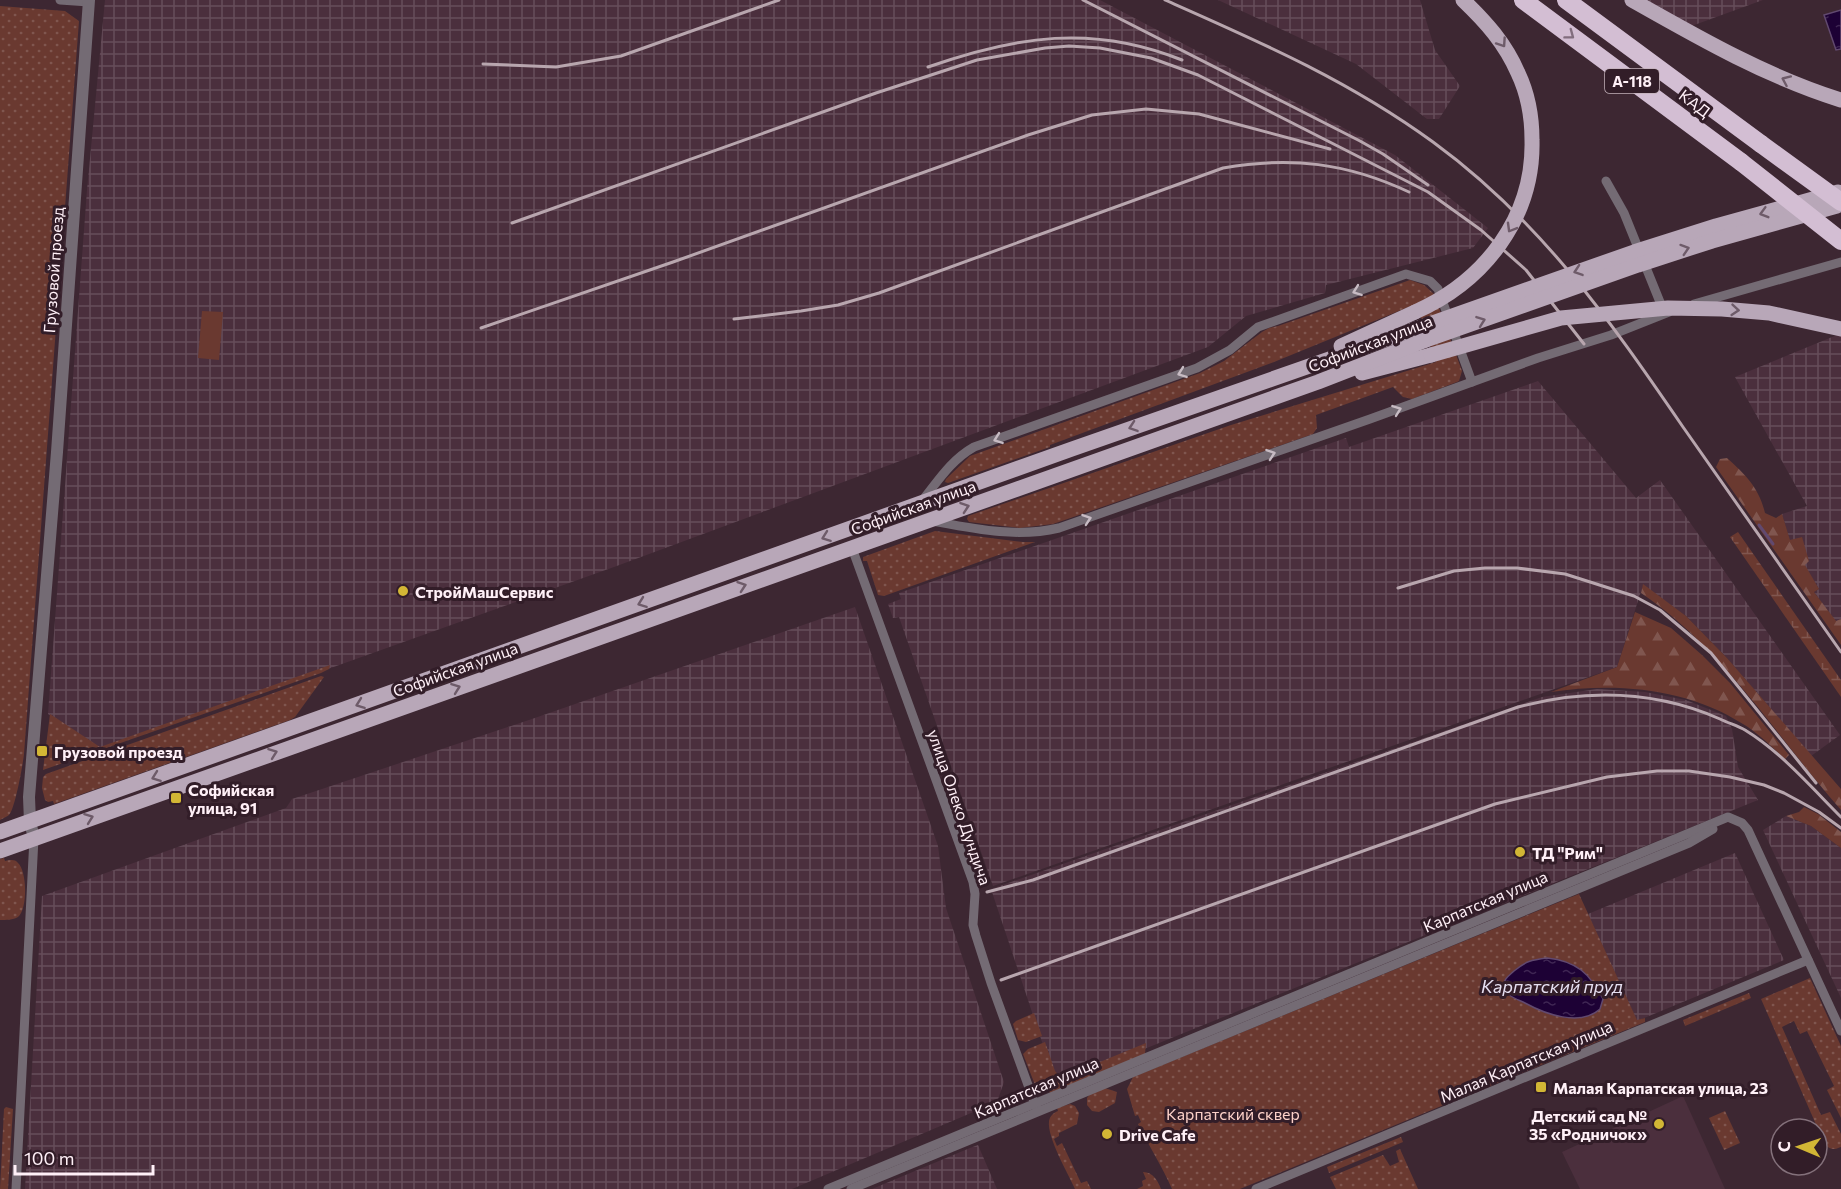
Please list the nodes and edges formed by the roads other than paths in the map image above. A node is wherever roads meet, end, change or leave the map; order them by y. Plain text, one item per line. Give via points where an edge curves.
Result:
1 (60, 0) edge
2 (1463, 0) edge
3 (1523, 0) edge
4 (1566, 0) edge
5 (1632, 0) edge
6 (89, 1) edge
7 (1841, 100) edge
8 (1606, 181) dead end
9 (1841, 192) edge
10 (1841, 204) edge
11 (1841, 241) edge
12 (1841, 262) edge
13 (1665, 314) junction
14 (1841, 328) edge
15 (1426, 341) junction
16 (1312, 364) junction
17 (1472, 382) junction
18 (920, 503) junction
19 (927, 520) junction
20 (852, 548) junction
21 (30, 822) junction
22 (0, 832) edge
23 (34, 838) junction
24 (0, 851) edge
25 (1808, 960) junction
26 (1841, 1031) edge
27 (1037, 1108) junction
28 (16, 1189) edge
29 (828, 1189) edge
30 (851, 1189) edge
31 (1256, 1189) edge

1 - 6 street
2 -> 16 main road, bridge via 1490,26 1506,49 1528,103 1532,150 1523,202 1500,246 1467,280 1446,296 1342,345
3 -> 11 highway, КАД / А-118, bridge
4 - 10 highway, КАД / А-118, bridge
7 -> 5 main road via 1808,90 1727,53
6 - 21 street, Грузовой проезд
8 - 13 street via 1624,213
9 -> 15 main road, Софийская улица, bridge via 1634,252
15 -> 10 main road, Софийская улица, bridge via 1670,254
12 - 13 street
13 - 17 street
15 -> 14 main road, bridge via 1561,318 1668,308 1769,313
15 - 16 main road, Софийская улица
19 -> 15 main road, Софийская улица via 1318,382 1401,364
16 -> 18 main road, Софийская улица
17 -> 18 street via 1437,289 1424,278 1406,274 1258,327 1230,350 1197,368 974,447 949,466
19 -> 17 street via 1013,533 1059,528
18 -> 21 main road, Софийская улица
19 - 20 main road, Софийская улица
23 -> 20 main road, Софийская улица
20 - 27 street, улица Олеко Дундича via 973,882 976,936
21 - 22 main road, Софийская улица
21 - 23 street, Грузовой проезд
23 - 24 main road, Софийская улица
23 - 28 street, Грузовой проезд
25 - 26 street
25 - 27 street, Карпатская улица via 1748,830 1734,820 1689,843
25 - 31 street, Малая Карпатская улица
27 - 29 street, Карпатская улица
27 - 30 street, Карпатская улица

